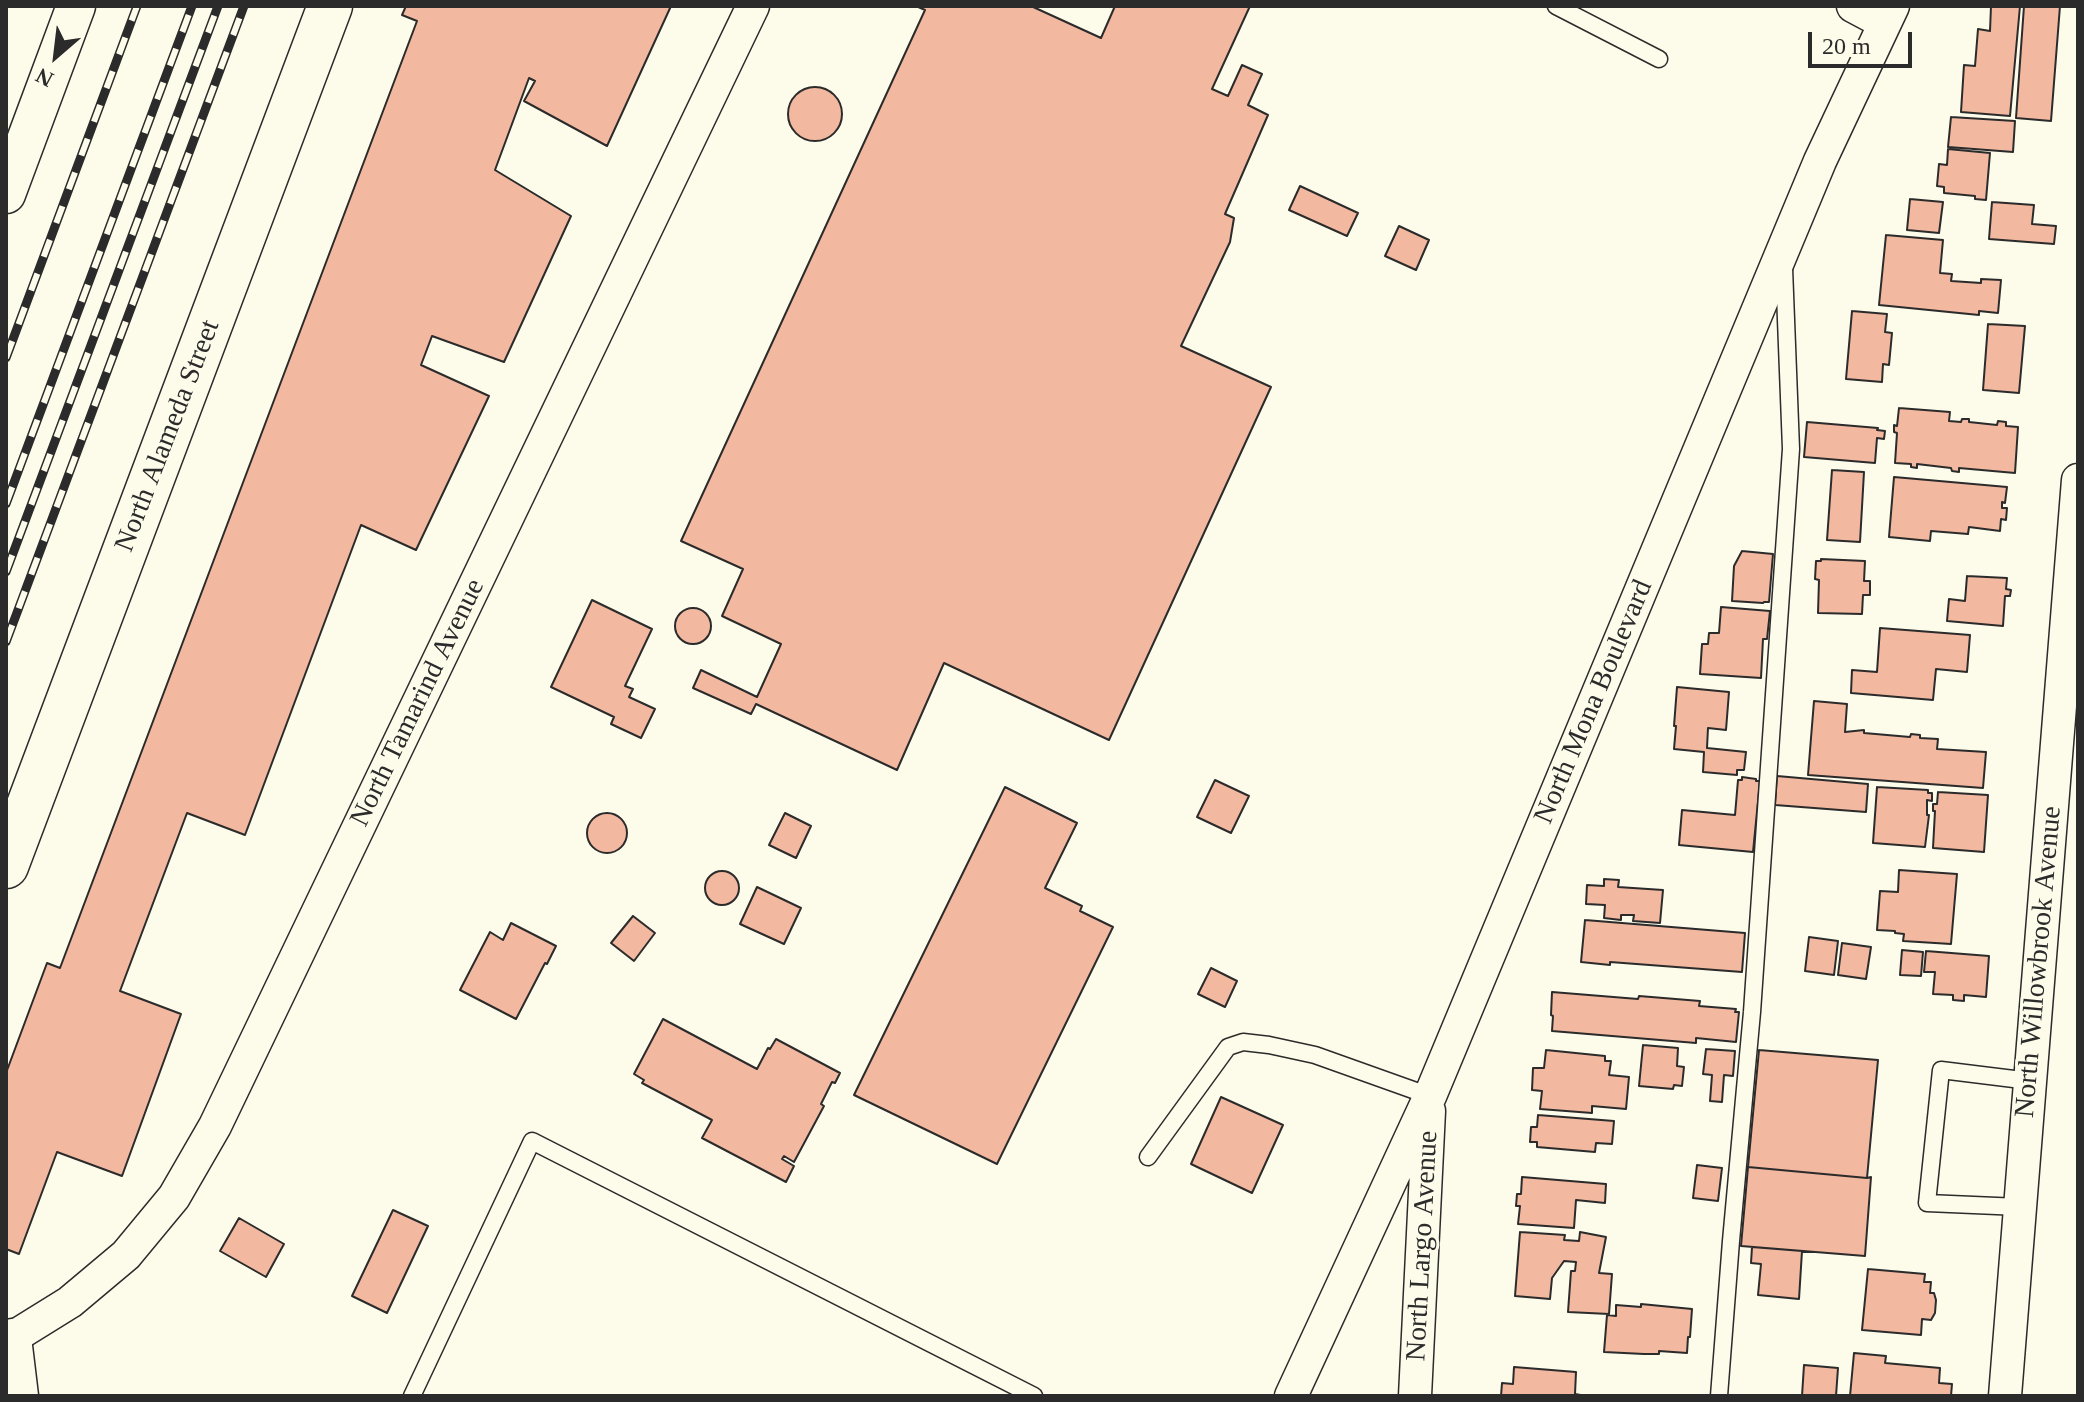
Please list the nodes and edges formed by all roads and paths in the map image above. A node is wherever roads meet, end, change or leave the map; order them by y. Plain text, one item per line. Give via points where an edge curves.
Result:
1 (76, 6) edge
2 (330, 6) edge
3 (753, 6) edge
4 (1556, 6) edge
5 (1853, 6) edge
6 (1889, 14) edge
7 (1659, 59) dead end
8 (6, 194) edge
9 (1784, 246) junction
10 (2078, 480) edge
11 (6, 866) edge
12 (2030, 1081) junction
13 (1430, 1096) junction
14 (1148, 1157) dead end
15 (2020, 1207) junction
16 (9, 1338) edge
17 (19, 1396) edge
18 (412, 1396) edge
19 (1034, 1396) edge
20 (1291, 1396) edge
21 (1415, 1396) edge
22 (1719, 1396) edge
23 (2005, 1396) edge

1 - 8 street
2 - 11 main road, North Alameda Street
3 - 16 street, North Tamarind Avenue via 215,1126 174,1197 126,1255 70,1302
4 - 7 lane
5 - 6 street
6 - 9 street, North Mona Boulevard
9 - 13 street, North Mona Boulevard
9 - 22 lane via 1791,449 1754,997
10 - 12 street, North Willowbrook Avenue
12 - 15 street, North Willowbrook Avenue
12 - 15 lane via 1941,1070 1927,1203
13 - 14 lane via 1315,1055 1243,1042 1228,1047
13 - 20 street, North Mona Boulevard
13 - 21 street, North Largo Avenue
15 - 23 street, North Willowbrook Avenue
16 - 17 street
18 - 19 lane via 532,1141

